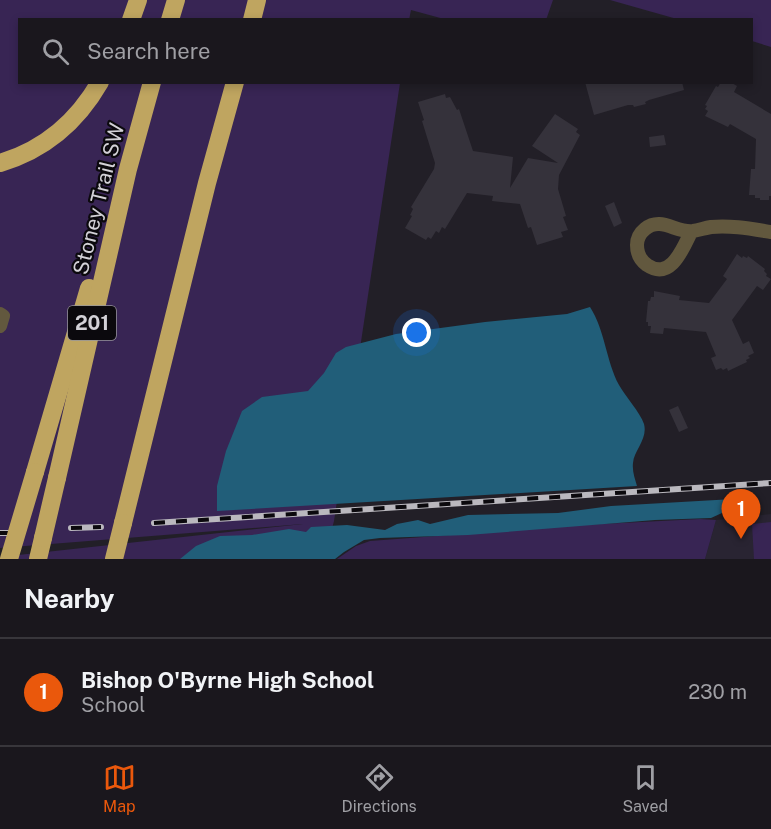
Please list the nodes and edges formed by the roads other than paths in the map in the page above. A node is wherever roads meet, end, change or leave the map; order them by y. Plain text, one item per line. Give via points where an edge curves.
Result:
1 (138, 0) edge
2 (176, 0) edge
3 (257, 0) edge
4 (132, 18) edge
5 (171, 18) edge
6 (252, 18) edge
7 (99, 84) edge
8 (152, 84) edge
9 (234, 84) edge
10 (0, 163) edge
11 (128, 169) junction
12 (691, 232) dead end
13 (771, 232) edge
14 (0, 314) edge
15 (0, 326) edge
16 (9, 559) edge
17 (38, 559) edge
18 (114, 559) edge

1 - 4 highway
2 - 5 highway
3 - 6 highway
7 - 10 highway via 74,119 50,141 22,157
8 - 11 highway, Stoney Trail SW / 201
9 - 18 highway, bridge
11 - 16 highway, bridge
11 - 17 highway, Stoney Trail SW / 201, bridge
12 - 13 street via 726,227
14 - 15 street

